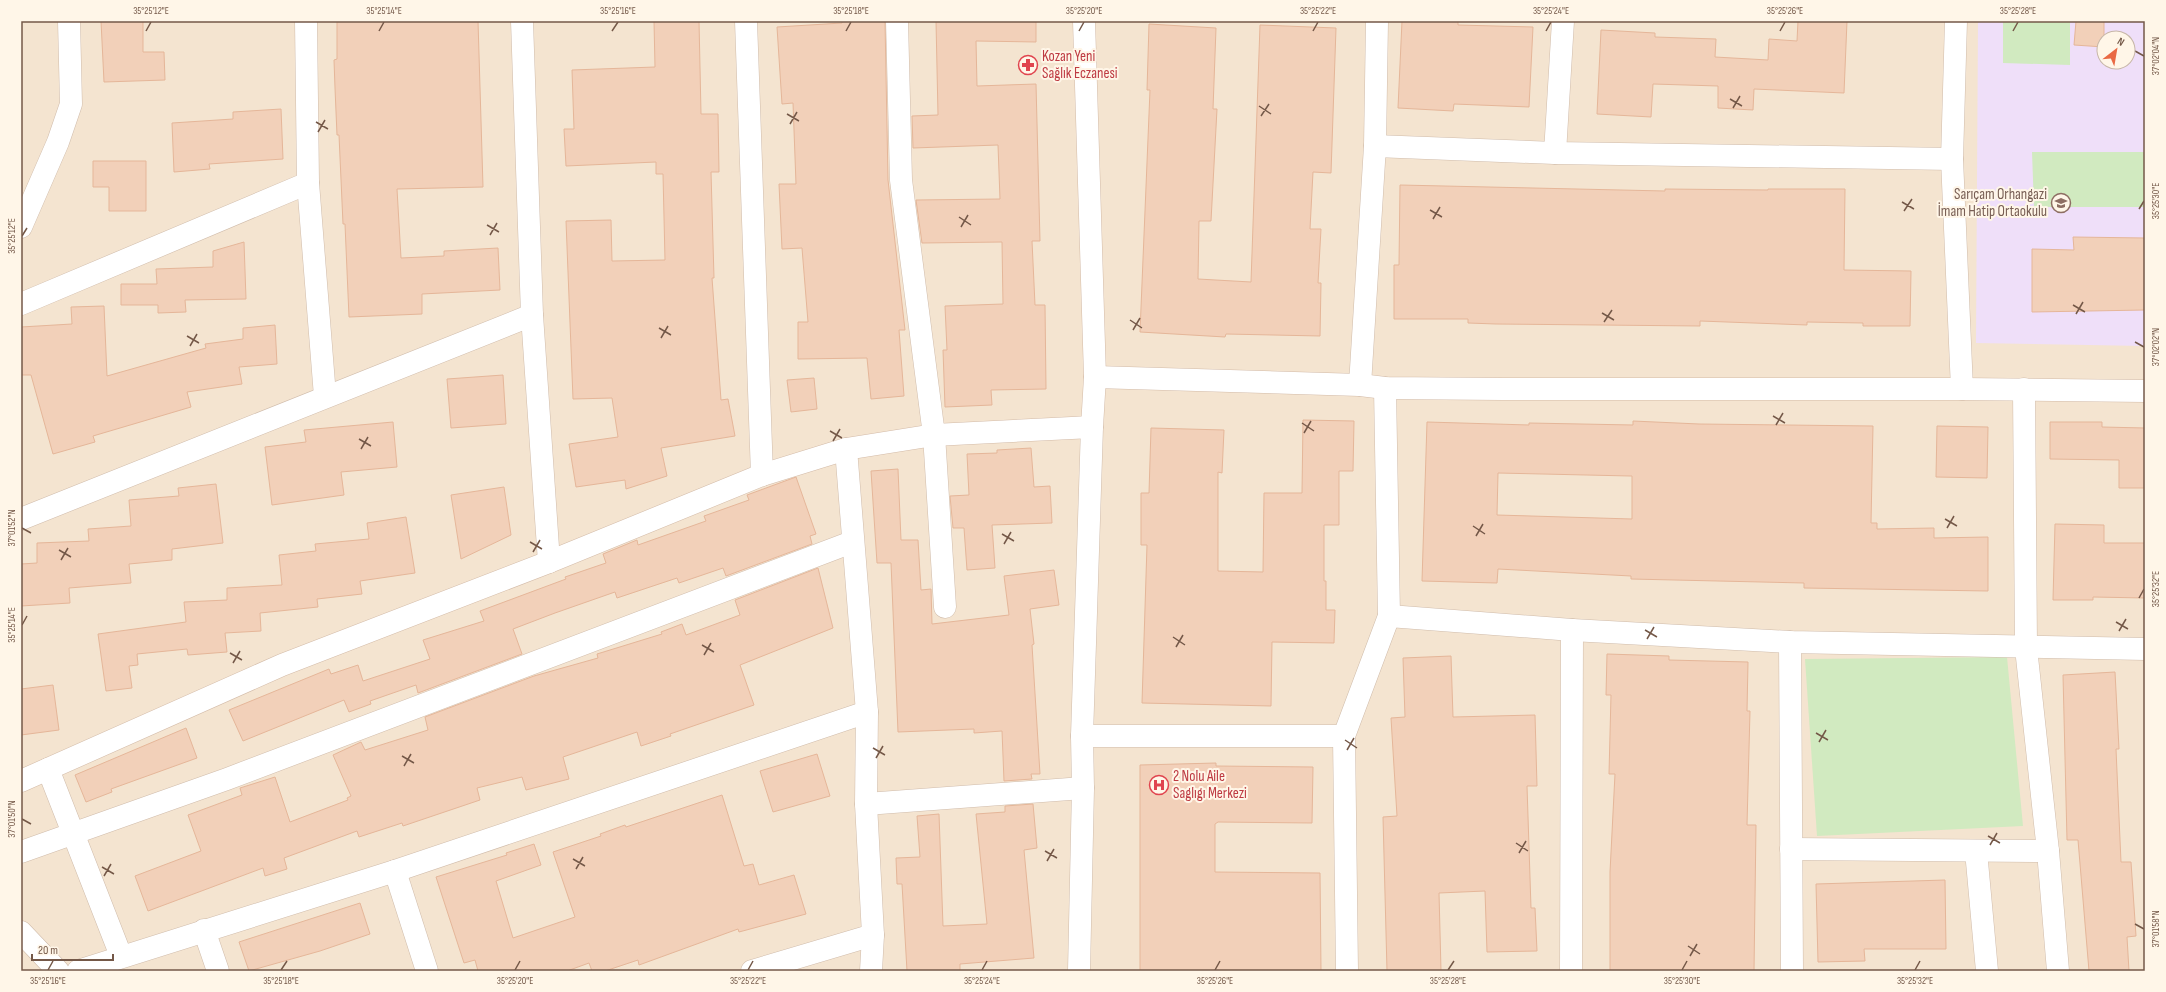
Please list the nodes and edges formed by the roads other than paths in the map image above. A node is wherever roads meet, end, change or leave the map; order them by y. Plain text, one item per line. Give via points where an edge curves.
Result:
1 (69, 21) edge
2 (306, 21) edge
3 (522, 21) edge
4 (746, 21) edge
5 (896, 21) edge
6 (1084, 21) edge
7 (1377, 21) edge
8 (1563, 21) edge
9 (1956, 21) edge
10 (1375, 146) junction
11 (1555, 153) junction
12 (1952, 158) junction
13 (308, 182) junction
14 (21, 227) edge
15 (21, 304) edge
16 (532, 316) junction
17 (1095, 377) junction
18 (1360, 385) junction
19 (1385, 388) junction
20 (1962, 389) junction
21 (2024, 390) junction
22 (2145, 391) edge
23 (325, 396) junction
24 (1092, 427) junction
25 (934, 435) junction
26 (846, 449) junction
27 (762, 475) junction
28 (21, 519) edge
29 (852, 542) junction
30 (549, 562) junction
31 (945, 607) dead end
32 (1389, 616) junction
33 (1572, 630) junction
34 (1790, 642) junction
35 (2026, 648) junction
36 (2145, 649) edge
37 (868, 712) junction
38 (1082, 736) junction
39 (1344, 736) junction
40 (48, 769) junction
41 (21, 781) edge
42 (1083, 788) junction
43 (866, 804) junction
44 (72, 834) junction
45 (1791, 849) junction
46 (1976, 851) junction
47 (2048, 851) junction
48 (21, 852) edge
49 (395, 871) junction
50 (204, 930) junction
51 (21, 932) edge
52 (873, 935) junction
53 (121, 956) junction
54 (58, 971) edge
55 (78, 971) edge
56 (218, 971) edge
57 (427, 971) edge
58 (752, 971) edge
59 (871, 971) edge
60 (1079, 971) edge
61 (1347, 971) edge
62 (1571, 971) edge
63 (1792, 971) edge
64 (1987, 971) edge
65 (2058, 971) edge

1 - 14 street via 71,104 58,142
2 - 13 street
3 - 16 street
4 - 27 street
5 - 25 street via 901,180
6 - 17 street
7 - 10 street
8 - 11 street
9 - 12 street
10 - 11 street
10 - 18 street
11 - 12 street
12 - 20 street
13 - 15 street
13 - 23 street
16 - 23 street
16 - 30 street
17 - 18 street
17 - 24 street
18 - 19 street
19 - 20 street
19 - 32 street
20 - 21 street
21 - 22 street
21 - 35 street
23 - 28 street
24 - 25 street
24 - 38 street
25 - 26 street
25 - 31 street
26 - 27 street
26 - 29 street
27 - 30 street
29 - 37 street
29 - 44 street via 227,779
30 - 40 street via 282,665
32 - 33 street
32 - 39 street
33 - 34 street
33 - 62 street
34 - 35 street
34 - 45 street
35 - 36 street
35 - 47 street
37 - 43 street
37 - 49 street
38 - 39 street
38 - 42 street
39 - 61 street
40 - 41 street
40 - 44 street
42 - 43 street
42 - 60 street
43 - 52 street
44 - 48 street
44 - 53 street
45 - 46 street
45 - 63 street
46 - 47 street
46 - 64 street
47 - 65 street
49 - 50 street
49 - 57 street
50 - 53 street
50 - 56 street
51 - 54 street
52 - 58 street
52 - 59 street
53 - 55 street

